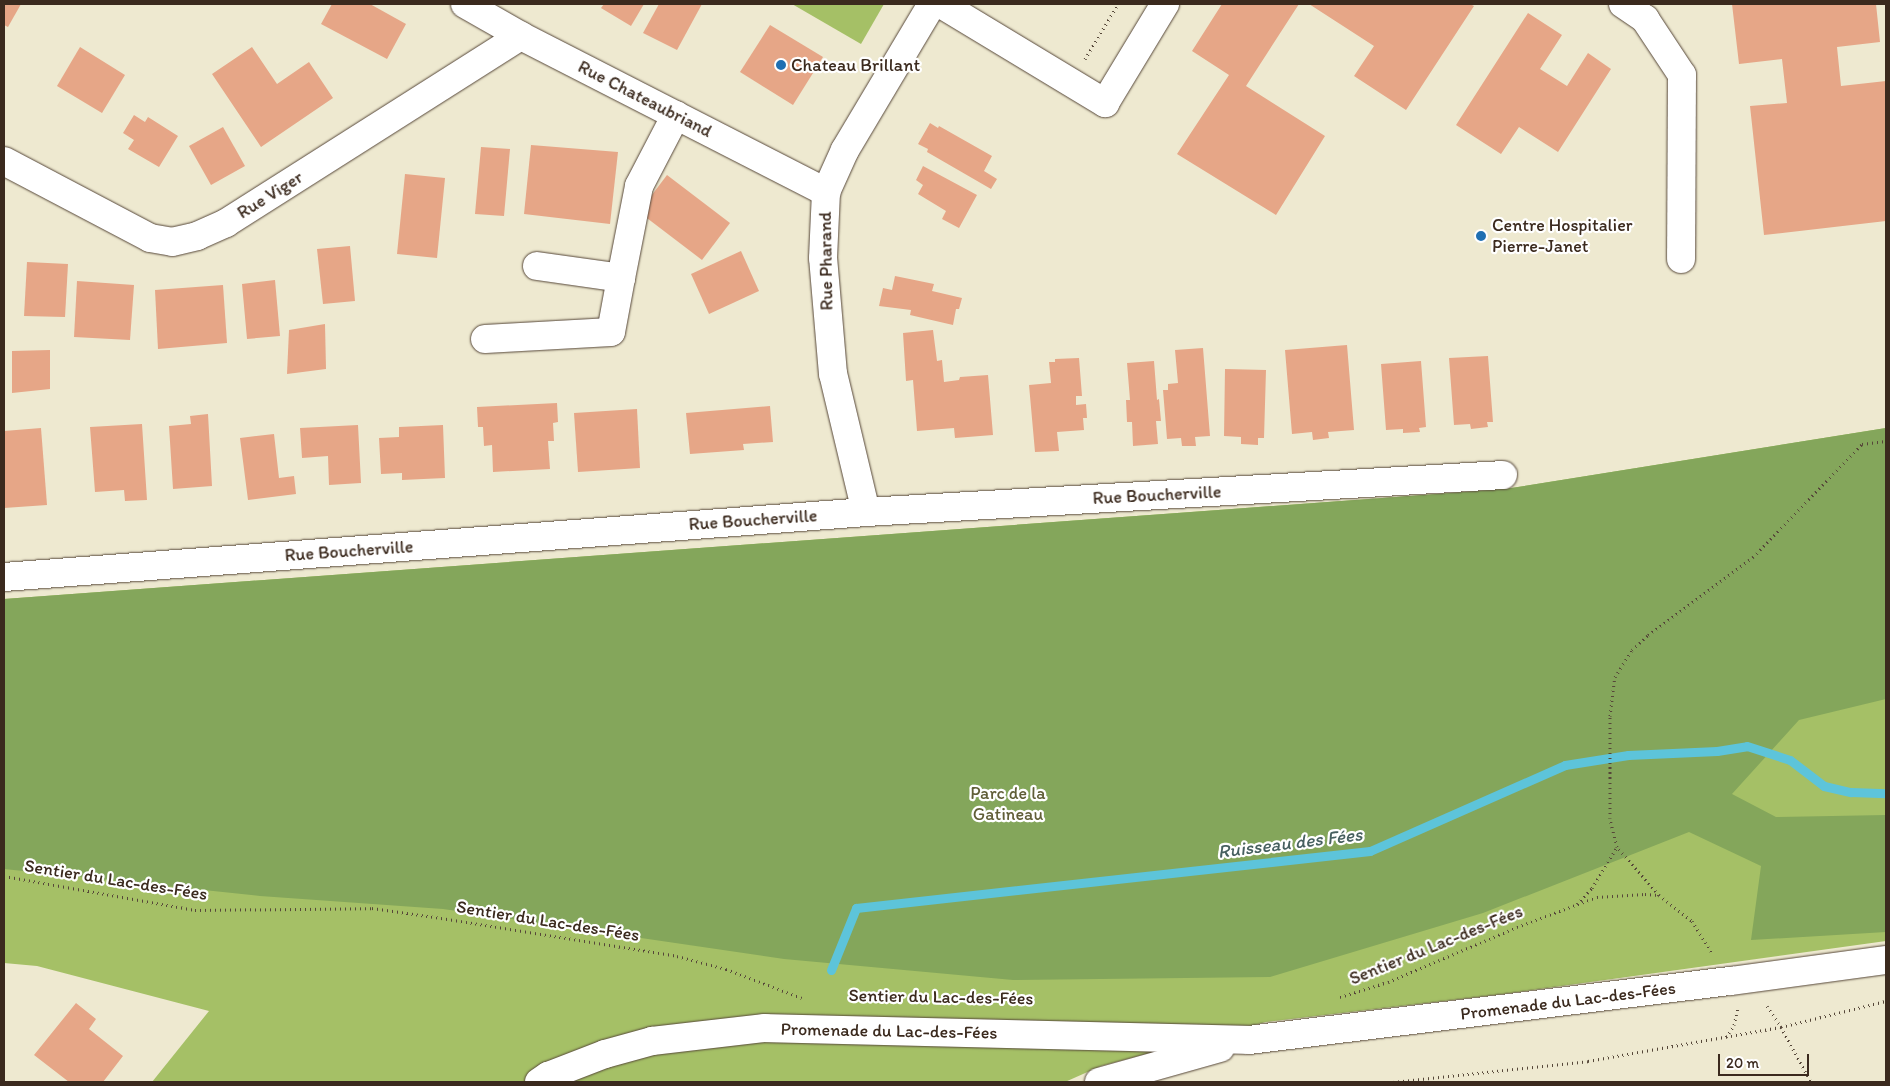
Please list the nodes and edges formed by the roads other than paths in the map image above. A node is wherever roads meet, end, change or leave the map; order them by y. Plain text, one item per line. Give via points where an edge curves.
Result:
1 (464, 4) edge
2 (932, 4) edge
3 (941, 4) edge
4 (1165, 4) edge
5 (1623, 4) edge
6 (522, 36) junction
7 (676, 116) junction
8 (4, 161) edge
9 (826, 192) junction
10 (1681, 259) dead end
11 (537, 266) dead end
12 (622, 278) junction
13 (485, 339) dead end
14 (1503, 475) dead end
15 (866, 512) junction
16 (4, 577) edge
17 (1886, 960) edge
18 (1249, 1040) junction
19 (539, 1082) edge
20 (1099, 1082) edge

1 - 6 street, Rue Chateaubriand
2 - 9 street, Rue Pharand via 845,150
3 - 4 street via 1105,103
5 - 10 street via 1645,19 1682,75
6 - 7 street, Rue Chateaubriand
6 - 8 street, Rue Viger via 226,223 197,236 172,242 150,238
7 - 9 street, Rue Chateaubriand
7 - 12 street via 639,186
9 - 15 street, Rue Pharand via 823,258 833,374
11 - 12 street
12 - 13 street via 611,332
14 - 15 street, Rue Boucherville
15 - 16 street, Rue Boucherville
17 - 18 street, Promenade du Lac-des-Fées
18 - 19 street, Promenade du Lac-des-Fées via 765,1028 652,1041 605,1054
18 - 20 street, Promenade du Lac-des-Fées

